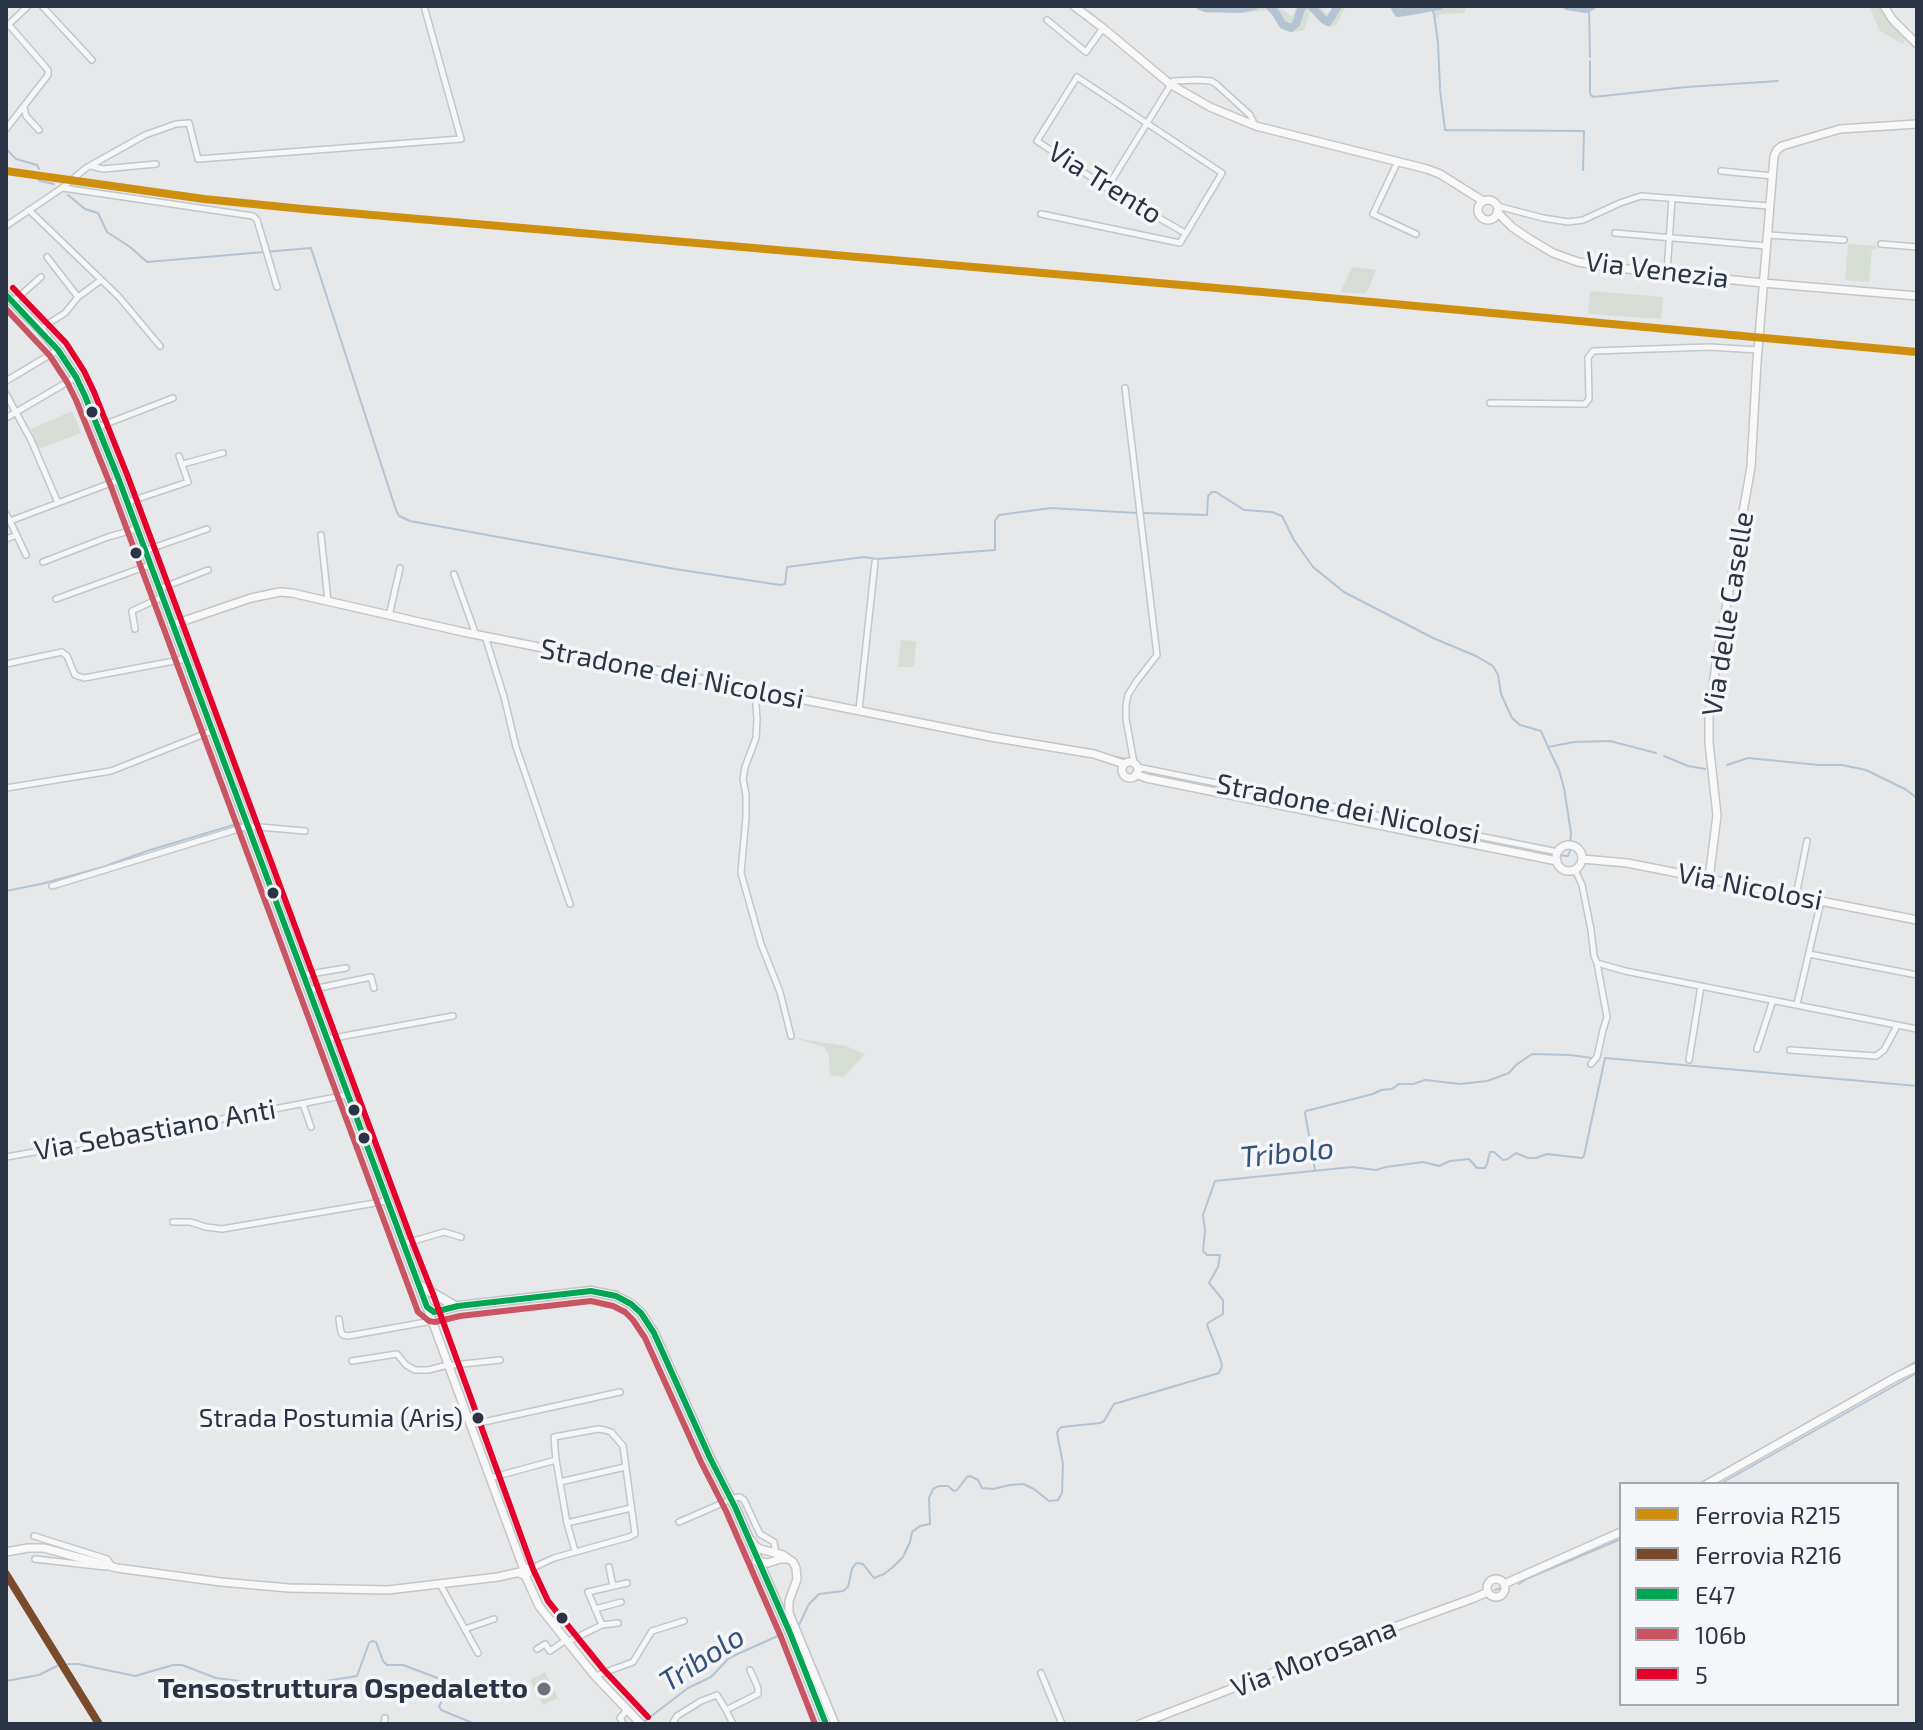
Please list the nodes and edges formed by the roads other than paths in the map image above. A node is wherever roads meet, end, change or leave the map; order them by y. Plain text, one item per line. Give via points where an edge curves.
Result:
1 (42, 6) edge
2 (424, 6) edge
3 (1074, 6) edge
4 (1884, 6) edge
5 (26, 7) edge
6 (1047, 20) dead end
7 (7, 25) edge
8 (1103, 28) junction
9 (1917, 44) edge
10 (92, 60) dead end
11 (1170, 84) junction
12 (24, 107) junction
13 (1146, 124) junction
14 (1252, 124) junction
15 (1917, 124) edge
16 (39, 130) dead end
17 (8, 132) edge
18 (1398, 161) junction
19 (156, 164) dead end
20 (90, 166) junction
21 (1721, 171) dead end
22 (1773, 176) junction
23 (1459, 187) junction
24 (62, 188) junction
25 (1107, 188) junction
26 (1672, 198) junction
27 (1483, 201) junction
28 (1770, 206) junction
29 (1497, 209) junction
30 (29, 210) junction
31 (1478, 210) junction
32 (1041, 214) dead end
33 (1489, 219) junction
34 (6, 226) edge
35 (1512, 227) junction
36 (1185, 233) junction
37 (1615, 233) dead end
38 (1416, 234) dead end
39 (1768, 235) junction
40 (1669, 238) junction
41 (1844, 240) dead end
42 (1881, 244) dead end
43 (1767, 246) junction
44 (1917, 247) edge
45 (47, 257) dead end
46 (1667, 272) junction
47 (41, 277) dead end
48 (101, 280) junction
49 (1763, 283) junction
50 (277, 287) dead end
51 (1917, 296) edge
52 (78, 297) junction
53 (10, 298) edge
54 (40, 329) junction
55 (160, 346) dead end
56 (58, 350) junction
57 (1759, 350) junction
58 (76, 377) junction
59 (6, 381) edge
60 (1125, 388) dead end
61 (6, 394) edge
62 (173, 398) dead end
63 (1490, 403) dead end
64 (17, 411) junction
65 (6, 418) edge
66 (97, 427) junction
67 (223, 453) dead end
68 (179, 456) dead end
69 (183, 464) junction
70 (119, 480) junction
71 (127, 502) junction
72 (58, 503) junction
73 (6, 514) edge
74 (10, 521) junction
75 (136, 529) junction
76 (207, 529) dead end
77 (17, 535) junction
78 (321, 535) dead end
79 (6, 539) edge
80 (144, 551) junction
81 (26, 555) dead end
82 (43, 562) dead end
83 (875, 562) dead end
84 (150, 565) junction
85 (400, 568) dead end
86 (208, 570) dead end
87 (454, 574) dead end
88 (160, 593) junction
89 (56, 599) dead end
90 (328, 602) junction
91 (389, 616) junction
92 (172, 625) junction
93 (135, 629) dead end
94 (476, 635) junction
95 (485, 636) junction
96 (185, 659) junction
97 (6, 664) edge
98 (755, 691) junction
99 (859, 711) junction
100 (212, 731) junction
101 (1124, 764) junction
102 (1136, 768) junction
103 (6, 788) edge
104 (248, 826) junction
105 (305, 831) dead end
106 (1807, 841) dead end
107 (1557, 856) junction
108 (1582, 859) junction
109 (1575, 870) junction
110 (1709, 879) junction
111 (52, 886) dead end
112 (1796, 896) junction
113 (1821, 901) junction
114 (570, 904) dead end
115 (1917, 920) edge
116 (1809, 954) junction
117 (1597, 963) junction
118 (346, 968) dead end
119 (303, 975) junction
120 (1917, 975) edge
121 (1701, 986) junction
122 (374, 988) dead end
123 (308, 990) junction
124 (1773, 1000) junction
125 (1797, 1004) junction
126 (453, 1016) dead end
127 (1897, 1026) junction
128 (1917, 1029) edge
129 (791, 1036) dead end
130 (326, 1039) junction
131 (1757, 1049) dead end
132 (1790, 1050) dead end
133 (1689, 1060) dead end
134 (1591, 1064) dead end
135 (347, 1095) junction
136 (303, 1104) junction
137 (311, 1127) dead end
138 (6, 1157) edge
139 (387, 1201) junction
140 (173, 1222) dead end
141 (461, 1237) dead end
142 (403, 1244) junction
143 (419, 1284) junction
144 (439, 1297) junction
145 (427, 1305) junction
146 (458, 1306) junction
147 (439, 1310) junction
148 (339, 1319) dead end
149 (432, 1322) junction
150 (500, 1360) dead end
151 (352, 1361) dead end
152 (448, 1366) junction
153 (1917, 1367) edge
154 (620, 1392) dead end
155 (470, 1425) junction
156 (556, 1460) junction
157 (625, 1467) junction
158 (490, 1478) junction
159 (560, 1482) junction
160 (1711, 1482) edge
161 (731, 1504) junction
162 (631, 1508) junction
163 (679, 1522) dead end
164 (567, 1523) junction
165 (1619, 1533) edge
166 (34, 1536) dead end
167 (7, 1551) edge
168 (575, 1551) junction
169 (772, 1552) junction
170 (35, 1559) dead end
171 (788, 1559) junction
172 (759, 1562) junction
173 (772, 1562) junction
174 (111, 1566) junction
175 (609, 1567) dead end
176 (524, 1571) junction
177 (439, 1583) junction
178 (627, 1583) dead end
179 (1504, 1584) junction
180 (613, 1586) junction
181 (1488, 1592) junction
182 (621, 1602) dead end
183 (595, 1609) junction
184 (776, 1611) junction
185 (494, 1619) dead end
186 (684, 1621) dead end
187 (618, 1623) dead end
188 (602, 1625) junction
189 (465, 1629) junction
190 (789, 1632) junction
191 (566, 1641) junction
192 (537, 1649) dead end
193 (478, 1653) dead end
194 (801, 1664) junction
195 (750, 1670) dead end
196 (1041, 1673) dead end
197 (595, 1676) junction
198 (627, 1710) junction
199 (726, 1710) junction
200 (619, 1721) edge
201 (641, 1724) edge
202 (672, 1724) edge
203 (733, 1724) edge
204 (826, 1724) edge
205 (835, 1724) edge
206 (1062, 1724) edge
207 (1140, 1724) edge

1 - 10 street
2 - 20 street via 461,139 198,159 189,123 145,135
3 - 8 street
4 - 9 street
5 - 7 street
6 - 8 street via 1086,52
7 - 12 street via 48,70
8 - 11 street
11 - 13 street
11 - 14 street
11 - 14 street via 1211,81 1250,115
12 - 16 street
12 - 17 street
13 - 25 street
13 - 25 street, Via Trento via 1077,77 1037,141
13 - 36 street via 1222,173
14 - 18 street
15 - 22 street via 1840,129 1782,146 1774,156
18 - 23 street via 1440,174
18 - 38 street via 1373,214
19 - 20 street
20 - 24 street
21 - 22 street
22 - 28 street, Via delle Caselle
23 - 27 street
23 - 31 street
24 - 30 street
24 - 50 street via 253,216
25 - 36 street, Via Trento
26 - 28 street
26 - 29 street via 1641,196 1568,222
26 - 40 street
27 - 29 street via 1490,200
27 - 31 street
28 - 39 street, Via delle Caselle
29 - 33 street
29 - 35 street, Via Venezia
30 - 34 street
30 - 48 street
31 - 33 street
32 - 36 street via 1180,243
33 - 35 street, Via Venezia
35 - 46 street, Via Venezia via 1578,262
37 - 40 street
39 - 41 street
39 - 43 street, Via delle Caselle
40 - 43 street
40 - 46 street
42 - 44 street
43 - 49 street, Via delle Caselle
45 - 52 street
46 - 49 street, Via Venezia
47 - 53 street
48 - 52 street
48 - 55 street
49 - 51 street, Via Venezia
49 - 57 street, Via delle Caselle
52 - 54 street
53 - 54 main road
54 - 56 main road
56 - 58 main road
56 - 59 street
57 - 63 street via 1593,351 1584,405
57 - 110 street, Via delle Caselle via 1749,485 1709,716 1717,815
58 - 64 street
58 - 66 main road
60 - 102 street via 1157,655 1126,705
61 - 64 street
62 - 66 street
64 - 65 street
64 - 72 street
66 - 70 main road
67 - 69 street
68 - 69 street
69 - 71 street via 188,482
70 - 71 main road
70 - 72 street
71 - 75 main road
72 - 74 street
73 - 74 street
74 - 77 street
75 - 80 main road
75 - 82 street
76 - 80 street
77 - 79 street
77 - 81 street
78 - 90 street
80 - 84 main road
83 - 99 street
84 - 88 main road
84 - 89 street
85 - 91 street
86 - 88 street
87 - 94 street
88 - 92 main road
88 - 93 street via 132,611
90 - 91 street, Stradone dei Nicolosi
90 - 92 street, Stradone dei Nicolosi via 280,592
91 - 94 street, Stradone dei Nicolosi
92 - 96 main road
94 - 95 street, Stradone dei Nicolosi
95 - 98 street, Stradone dei Nicolosi
95 - 114 street, Stradone dei Nicolosi via 516,747
96 - 97 street via 84,678 75,675 62,652
96 - 100 main road
98 - 99 street, Stradone dei Nicolosi
98 - 129 street via 756,738 743,779 741,873
99 - 101 street, Stradone dei Nicolosi
100 - 103 street via 111,771
100 - 104 main road
101 - 102 street, Stradone dei Nicolosi
101 - 102 street, Stradone dei Nicolosi via 1125,776 1132,777
102 - 107 street, Stradone dei Nicolosi via 1146,778
104 - 105 street
104 - 111 street
104 - 119 main road
106 - 112 street
107 - 108 street, Stradone dei Nicolosi via 1565,846 1580,852
107 - 109 street, Stradone dei Nicolosi via 1563,870
108 - 109 street
108 - 110 street, Via Nicolosi
109 - 117 street
110 - 112 street, Via Nicolosi
112 - 113 street, Via Nicolosi
113 - 115 street, Via Nicolosi
113 - 116 street
116 - 120 street
116 - 125 street
117 - 121 street
117 - 134 street via 1607,1017
118 - 119 street
119 - 123 main road
121 - 124 street
121 - 133 street
122 - 123 street via 371,977
123 - 130 main road
124 - 125 street
124 - 131 street
125 - 127 street
126 - 130 street
127 - 128 street
127 - 132 street via 1876,1056
130 - 135 main road
135 - 136 street, Via Sebastiano Anti
135 - 139 main road
136 - 137 street, Via Sebastiano Anti
136 - 138 street, Via Sebastiano Anti
139 - 140 street via 222,1229
139 - 142 main road
141 - 142 street via 444,1232
142 - 143 main road
143 - 144 main road
143 - 145 main road
144 - 145 main road via 429,1297
144 - 146 main road
144 - 147 main road
145 - 147 main road
145 - 149 street
146 - 147 main road
146 - 161 main road via 588,1291 624,1300 652,1327
147 - 149 street
148 - 149 street via 341,1332 348,1336
149 - 152 street
150 - 152 street
151 - 152 street via 397,1354 415,1370
152 - 155 street
153 - 160 street
154 - 155 street
155 - 158 street
156 - 157 street via 554,1437 598,1429 611,1432 623,1446
156 - 158 street
156 - 159 street
157 - 159 street
157 - 162 street
158 - 176 street
159 - 164 street
161 - 163 street
161 - 169 street via 754,1545
161 - 169 street via 744,1499 760,1534 773,1541
161 - 172 main road
161 - 184 main road
162 - 164 street
162 - 168 street via 634,1535
164 - 168 street
165 - 179 street, Via Morosana
166 - 174 street via 107,1559
167 - 174 street via 44,1548
168 - 176 street
169 - 171 street
169 - 172 street
169 - 173 street
170 - 174 street
171 - 173 street
171 - 205 street via 797,1572 790,1614
172 - 173 street
172 - 184 street
172 - 190 main road
173 - 190 street via 768,1577
174 - 177 street via 289,1588 388,1590
175 - 180 street
176 - 177 street
176 - 191 street via 539,1606
177 - 189 street
178 - 180 street
179 - 181 street, Via Morosana via 1491,1581
179 - 181 street, Via Morosana via 1500,1597
180 - 183 street via 588,1592
181 - 207 street, Via Morosana
182 - 183 street
183 - 188 street
184 - 194 main road
185 - 189 street
186 - 197 street via 652,1631 633,1662
187 - 188 street
188 - 191 street
189 - 193 street
190 - 194 main road
191 - 192 street via 550,1651 545,1644
191 - 197 street
194 - 204 main road
195 - 199 street via 758,1694
196 - 206 street
197 - 198 street
198 - 200 street
198 - 201 street
199 - 202 street via 717,1695 677,1716
199 - 203 street

